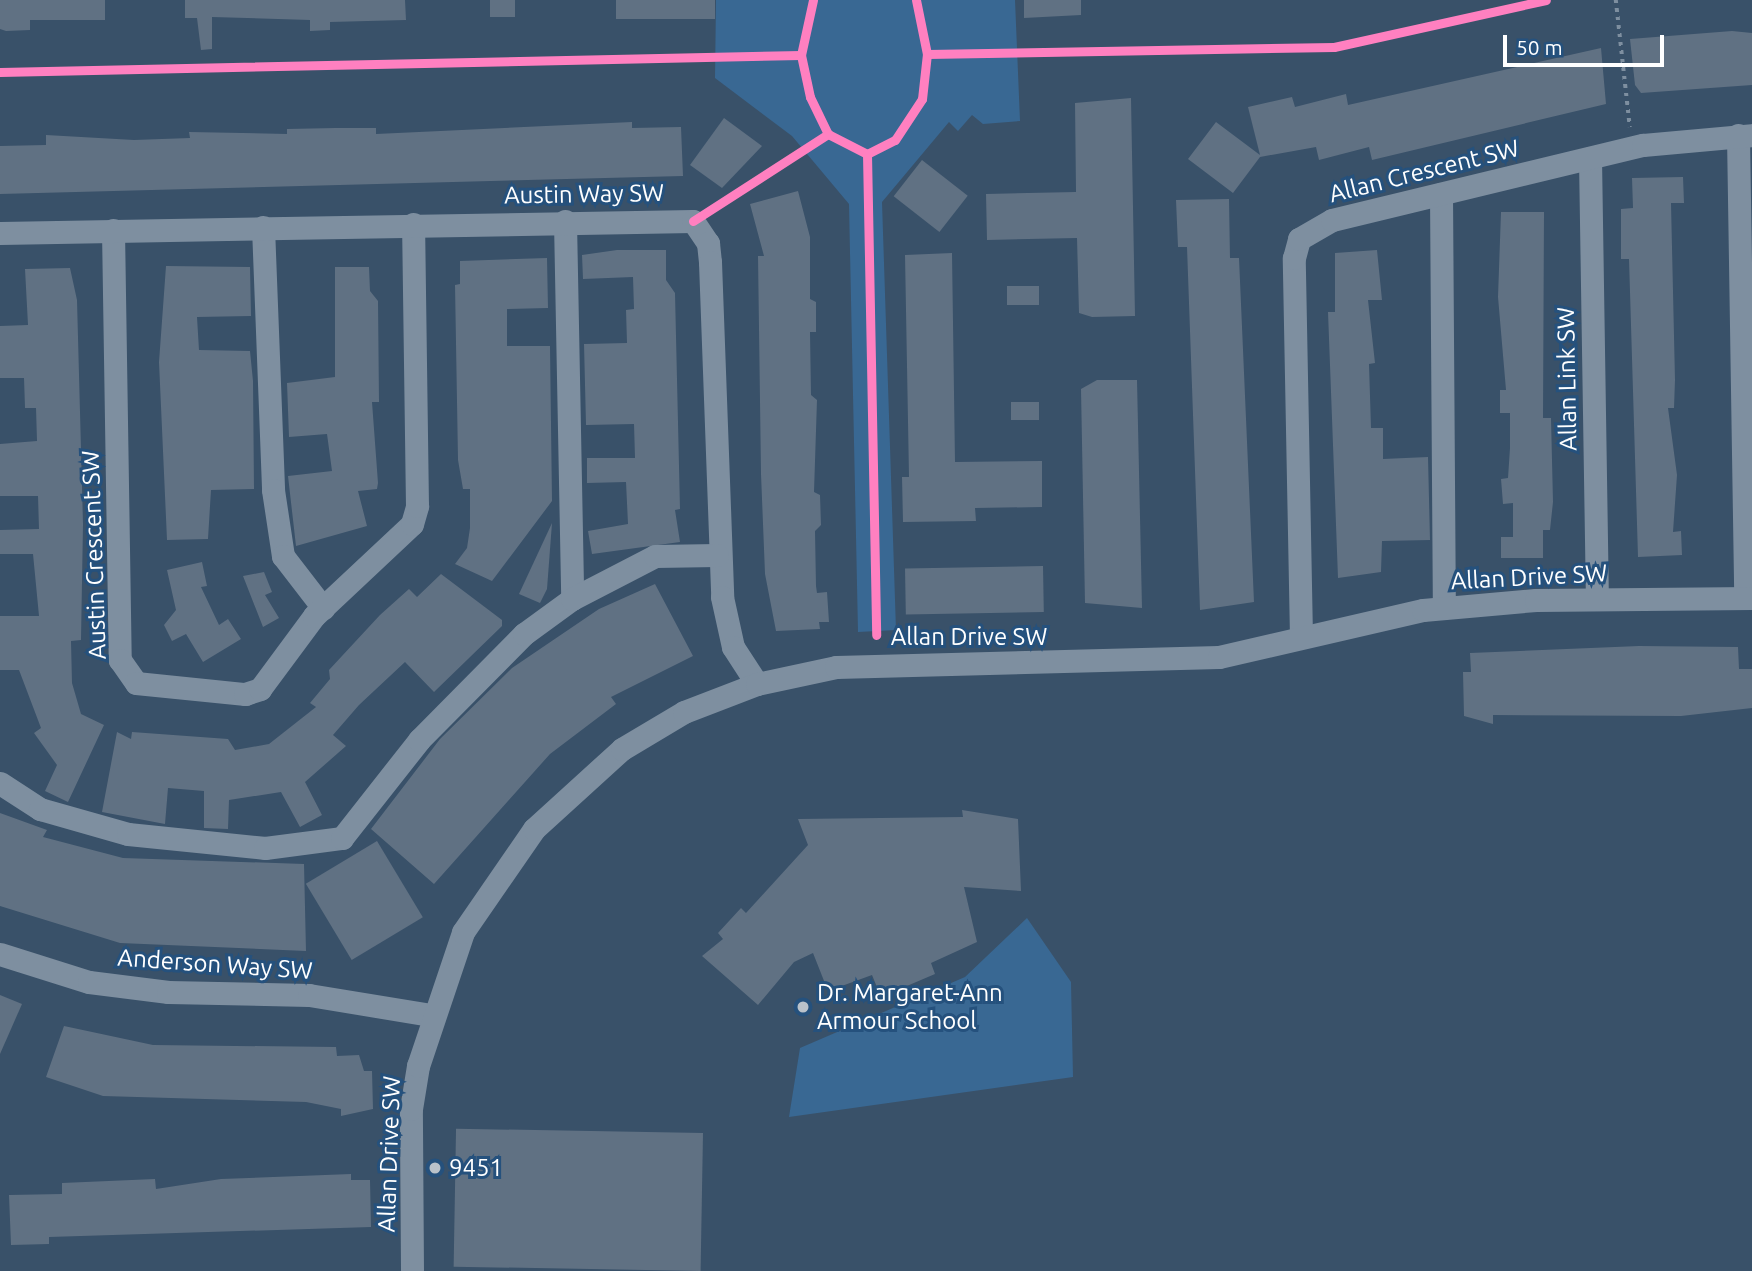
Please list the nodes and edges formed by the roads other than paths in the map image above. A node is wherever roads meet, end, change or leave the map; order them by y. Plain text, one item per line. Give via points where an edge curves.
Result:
1 (1745, 135) edge
2 (1590, 158) junction
3 (1441, 194) junction
4 (565, 220) junction
5 (413, 224) junction
6 (263, 227) junction
7 (113, 230) junction
8 (0, 233) edge
9 (717, 555) junction
10 (1749, 598) edge
11 (572, 599) junction
12 (1597, 599) junction
13 (323, 608) junction
14 (1444, 608) junction
15 (1301, 637) junction
16 (757, 684) junction
17 (0, 783) edge
18 (0, 954) edge
19 (431, 1015) junction
20 (412, 1271) edge

1 - 2 street, Allan Crescent SW via 1677,138
1 - 10 street
2 - 3 street, Allan Crescent SW
2 - 12 street, Allan Link SW
3 - 14 street
3 - 15 street, Allan Crescent SW via 1314,226 1296,248
4 - 5 street, Austin Way SW
4 - 9 street, Austin Way SW via 677,218 693,221 708,243
4 - 11 street
5 - 6 street, Austin Way SW
5 - 13 street, Austin Crescent SW via 417,506 412,524
6 - 7 street, Austin Way SW
6 - 13 street via 273,490 281,543 299,583
7 - 8 street, Austin Way SW
7 - 13 street, Austin Crescent SW via 125,675 136,683 245,694 260,689
9 - 11 street via 655,556
9 - 16 street, Austin Way SW via 733,647
10 - 12 street, Allan Drive SW
11 - 17 street via 524,634 419,740 342,838 265,848 128,834 40,809
12 - 14 street, Allan Drive SW
14 - 15 street, Allan Drive SW
15 - 16 street, Allan Drive SW via 1219,657 882,663
16 - 19 street, Allan Drive SW via 684,712 632,742 534,829 463,932
18 - 19 street, Anderson Way SW via 89,982 169,992 309,995
19 - 20 street, Allan Drive SW via 411,1109

